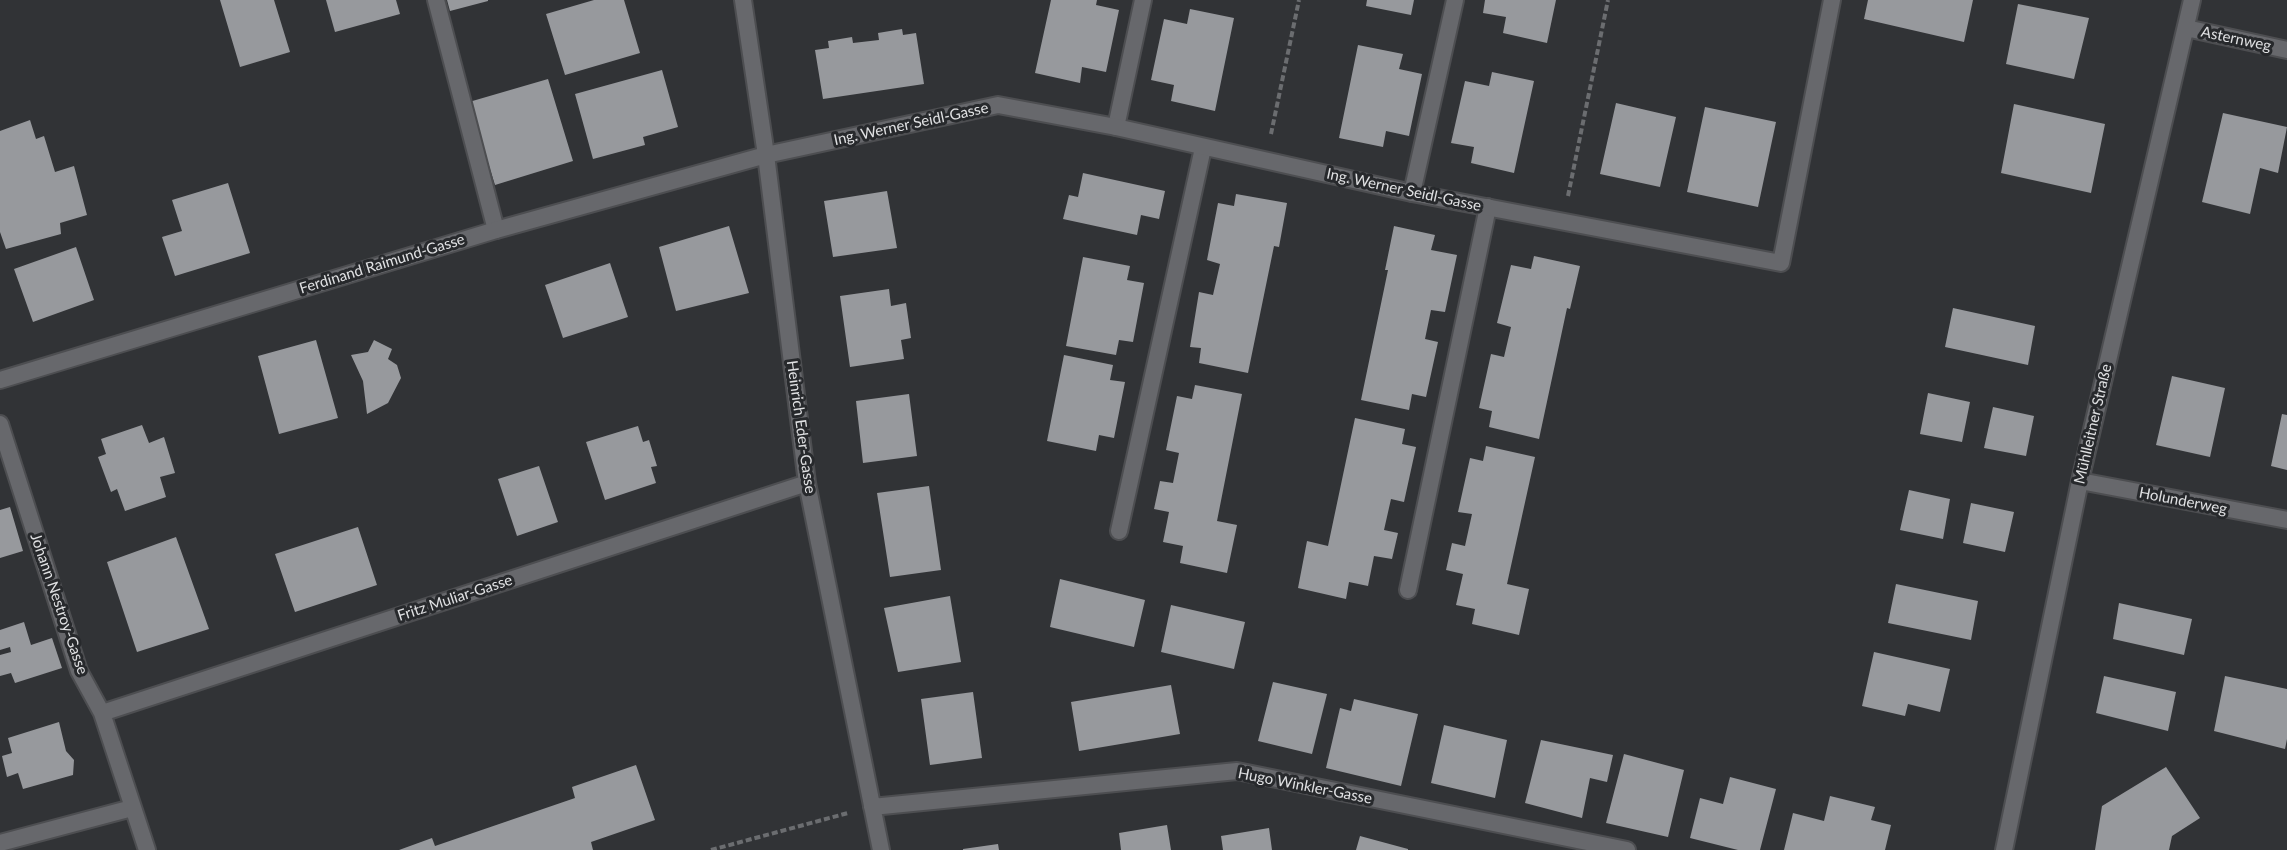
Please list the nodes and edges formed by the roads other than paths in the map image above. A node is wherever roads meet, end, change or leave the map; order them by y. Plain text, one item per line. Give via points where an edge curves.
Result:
1 (436, 0) edge
2 (743, 0) edge
3 (1143, 0) edge
4 (1455, 0) edge
5 (1832, 0) edge
6 (2192, 0) edge
7 (2186, 28) junction
8 (2287, 50) edge
9 (1116, 127) junction
10 (1203, 148) junction
11 (766, 155) junction
12 (1412, 192) junction
13 (1488, 207) junction
14 (496, 230) junction
15 (0, 380) edge
16 (0, 424) edge
17 (2080, 481) junction
18 (807, 483) junction
19 (2287, 520) edge
20 (1119, 531) dead end
21 (1408, 590) dead end
22 (102, 713) junction
23 (132, 807) junction
24 (872, 807) junction
25 (0, 843) edge
26 (147, 850) edge
27 (880, 850) edge
28 (1627, 850) edge
29 (2004, 850) edge

1 - 14 street
2 - 11 street, Heinrich Eder-Gasse
3 - 9 street
4 - 12 street
5 - 13 street, Ing. Werner Seidl-Gasse via 1781,263
6 - 7 street, Mühlleitner Straße
7 - 8 street, Asternweg
7 - 17 street, Mühlleitner Straße
9 - 10 street, Ing. Werner Seidl-Gasse
9 - 11 street, Ing. Werner Seidl-Gasse via 998,105
10 - 12 street, Ing. Werner Seidl-Gasse
10 - 20 street
11 - 14 street, Ferdinand Raimund-Gasse
11 - 18 street, Heinrich Eder-Gasse
12 - 13 street, Ing. Werner Seidl-Gasse
13 - 21 street
14 - 15 street, Ferdinand Raimund-Gasse
16 - 22 street, Johann Nestroy-Gasse via 80,671
17 - 19 street, Holunderweg
17 - 29 street, Mühlleitner Straße
18 - 22 street, Fritz Muliar-Gasse
18 - 24 street, Heinrich Eder-Gasse
22 - 23 street, Johann Nestroy-Gasse
23 - 25 street
23 - 26 street, Johann Nestroy-Gasse
24 - 27 street, Heinrich Eder-Gasse
24 - 28 street, Hugo Winkler-Gasse via 1237,771

